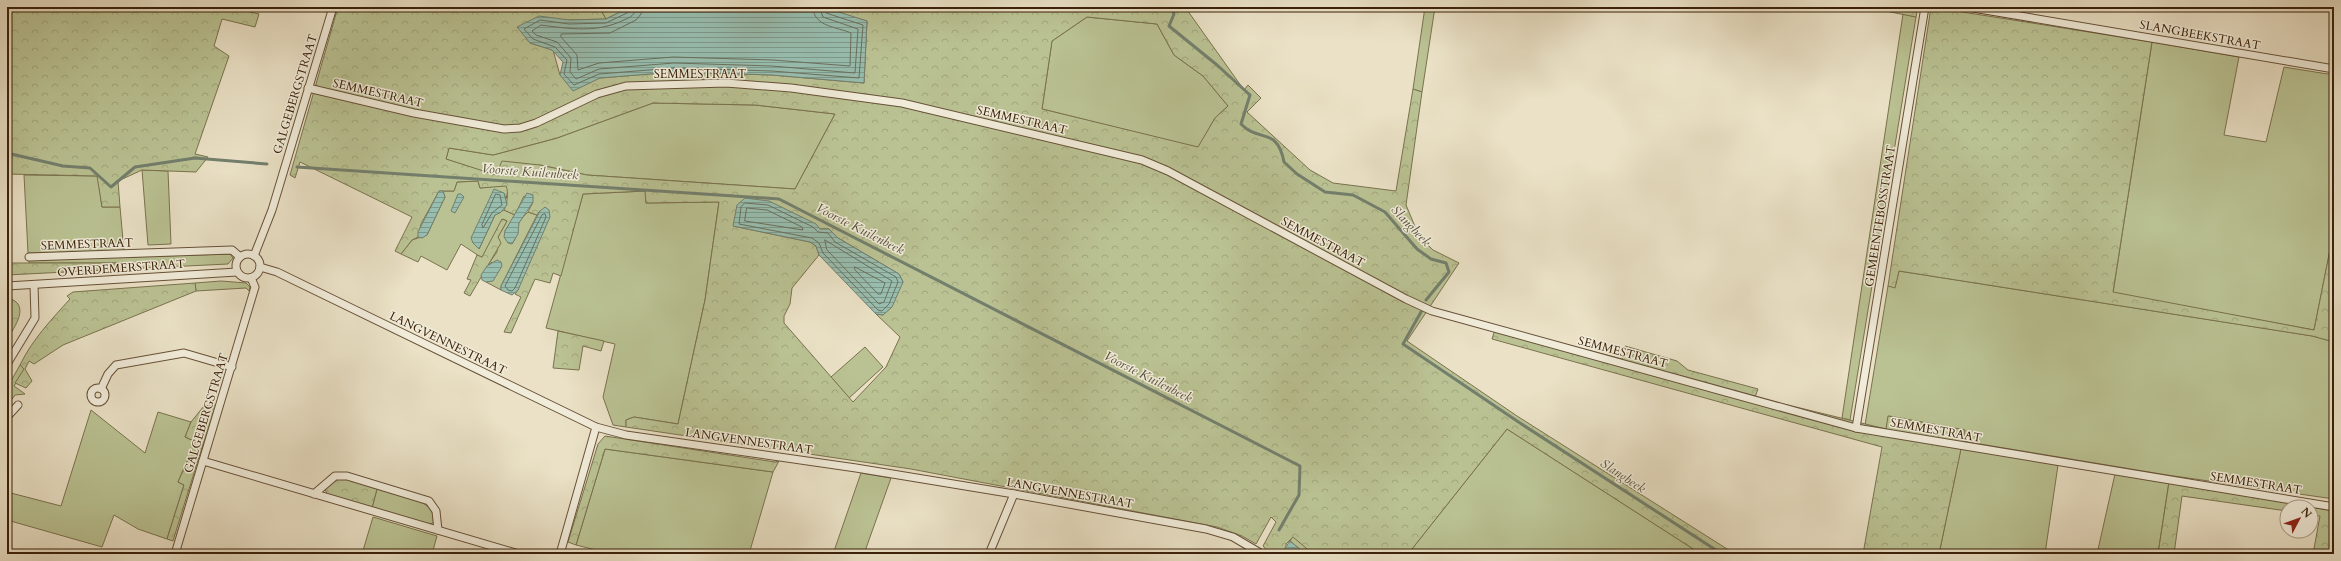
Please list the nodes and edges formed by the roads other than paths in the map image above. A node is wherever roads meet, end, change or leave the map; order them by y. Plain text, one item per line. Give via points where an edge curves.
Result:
1 (333, 7) edge
2 (1925, 7) edge
3 (1967, 7) edge
4 (2334, 69) edge
5 (308, 88) junction
6 (254, 256) junction
7 (29, 257) dead end
8 (240, 257) junction
9 (260, 267) junction
10 (237, 272) junction
11 (251, 278) junction
12 (34, 285) junction
13 (7, 286) edge
14 (7, 364) edge
15 (232, 367) junction
16 (101, 389) dead end
17 (18, 404) dead end
18 (7, 418) edge
19 (596, 427) junction
20 (1856, 428) junction
21 (203, 461) junction
22 (314, 494) junction
23 (1014, 494) junction
24 (2334, 507) edge
25 (438, 530) junction
26 (175, 554) edge
27 (519, 554) edge
28 (560, 554) edge
29 (988, 554) edge
30 (1262, 554) edge

1 - 5 street, GALGEBERGSTRAAT
2 - 20 street, GEMEENTEBOSSTRAAT
3 - 4 street, SLANGBEEKSTRAAT
5 - 6 street, GALGEBERGSTRAAT via 272,210
5 - 20 street, SEMMESTRAAT via 414,113 504,129 536,123 597,94 626,86 726,84 791,88 902,103 1142,160 1168,171 1432,311
6 - 8 street via 249,254
6 - 9 street
7 - 8 street, SEMMESTRAAT via 232,250
8 - 10 street via 236,264
9 - 11 street via 259,272
9 - 19 street, LANGVENNESTRAAT via 277,272
10 - 11 street via 243,278
10 - 12 street, OVERDEMERSTRAAT
11 - 15 street, GALGEBERGSTRAAT via 255,287
12 - 13 street, OVERDEMERSTRAAT
12 - 14 street via 35,318
15 - 16 street via 184,353 153,358 116,365 108,374
15 - 21 street, GALGEBERGSTRAAT
17 - 18 street
19 - 23 street, LANGVENNESTRAAT via 626,435
19 - 28 street
20 - 24 street, SEMMESTRAAT
21 - 22 street
21 - 26 street, GALGEBERGSTRAAT
22 - 25 street
22 - 25 street via 335,476 347,476 429,501 436,511
23 - 29 street
23 - 30 street, LANGVENNESTRAAT via 1206,529 1233,537
25 - 27 street

